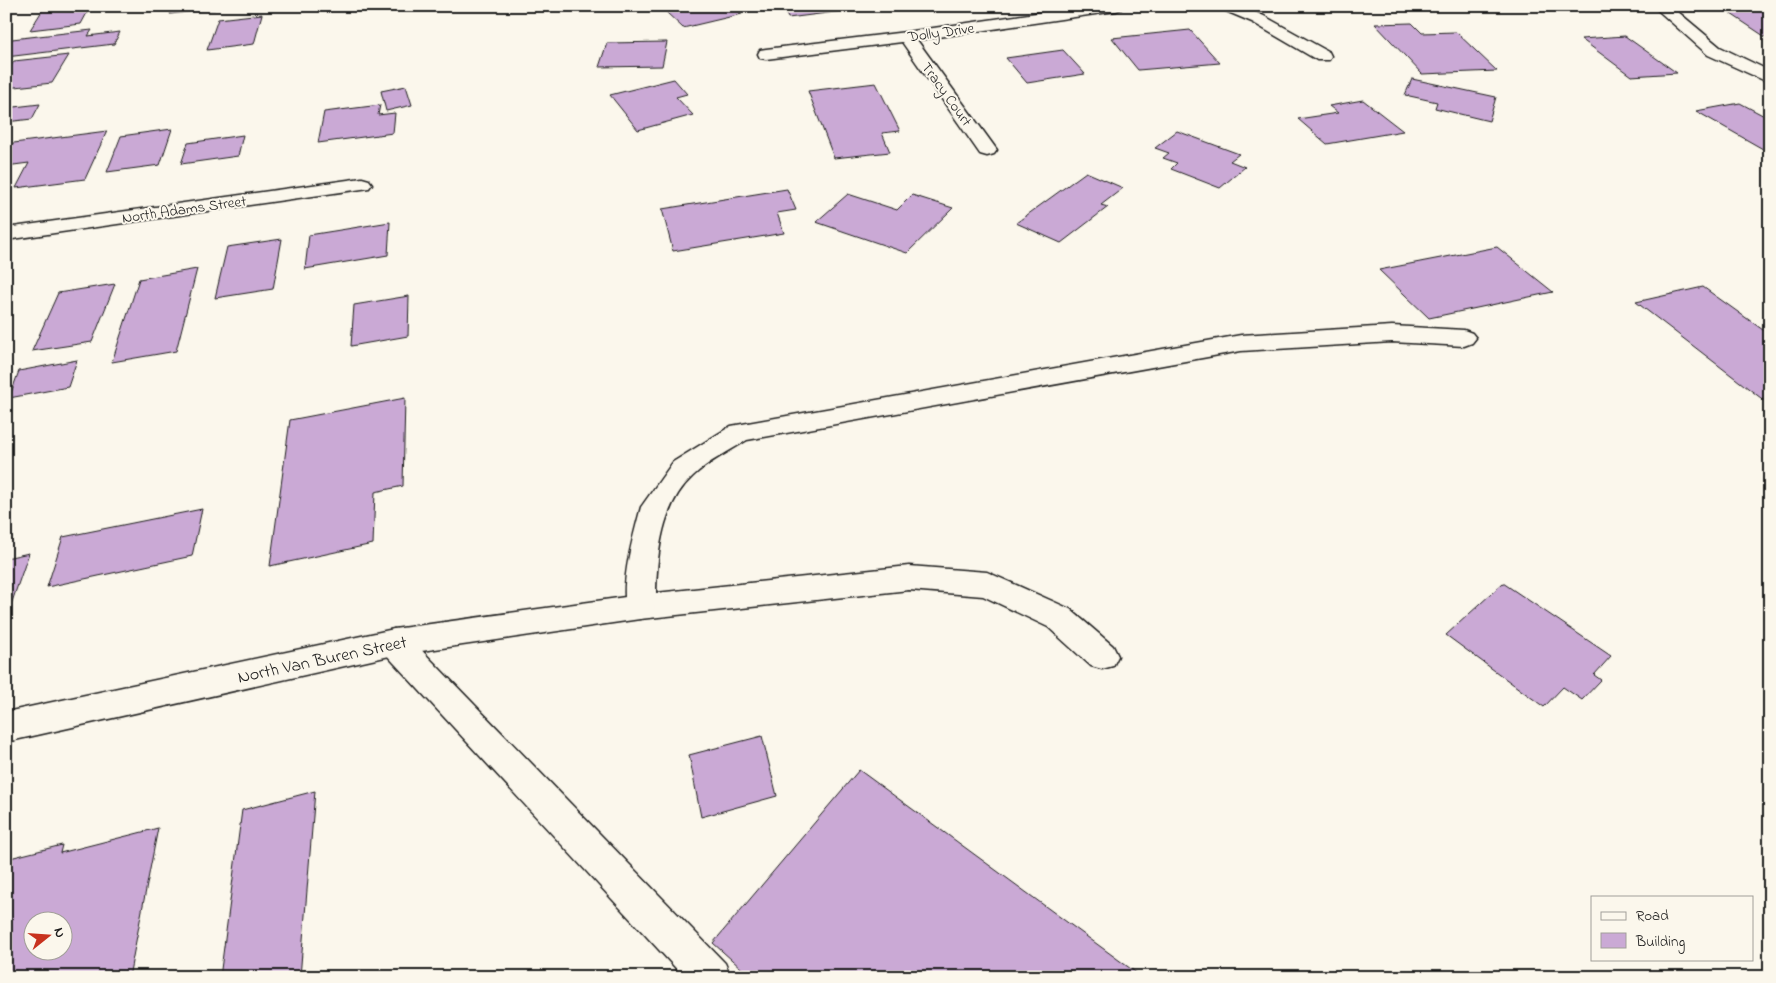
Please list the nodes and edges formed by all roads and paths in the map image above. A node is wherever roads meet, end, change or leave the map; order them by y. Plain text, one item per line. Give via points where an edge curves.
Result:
1 (1116, 6) edge
2 (1226, 6) edge
3 (1661, 6) edge
4 (906, 37) junction
5 (766, 54) dead end
6 (1323, 56) dead end
7 (1770, 78) edge
8 (987, 150) dead end
9 (362, 184) dead end
10 (6, 234) edge
11 (1464, 338) dead end
12 (640, 607) junction
13 (394, 642) junction
14 (1102, 656) dead end
15 (6, 726) edge
16 (711, 977) edge

1 - 4 street, Dolly Drive
2 - 6 street via 1258,19
3 - 7 street via 1714,51
4 - 5 street, Dolly Drive
4 - 8 street, Tracy Court
9 - 10 street, North Adams Street
11 - 12 street via 1392,334 1241,343 740,432 683,469 655,507 642,563
12 - 13 street, North Van Buren Street
12 - 14 street, North Van Buren Street via 909,578 987,584 1059,618
13 - 15 street, North Van Buren Street
13 - 16 street

